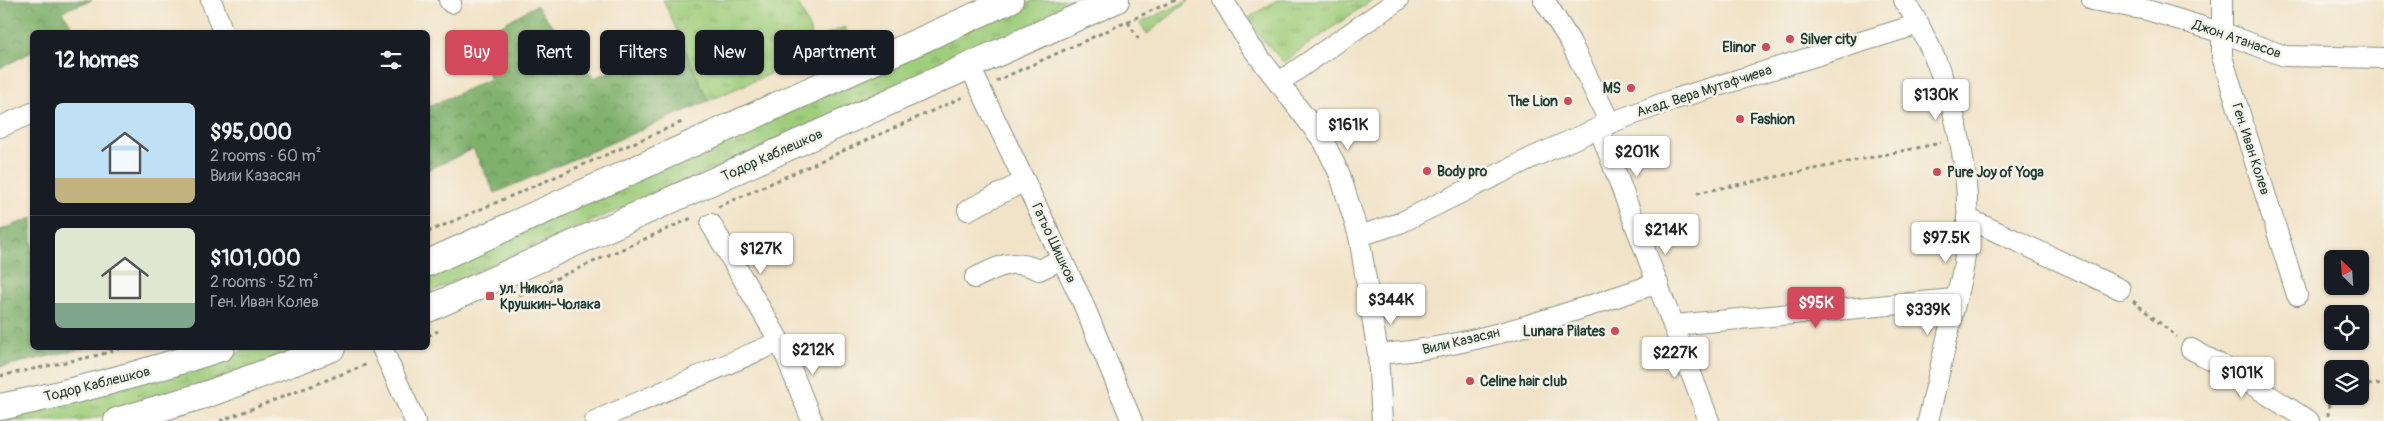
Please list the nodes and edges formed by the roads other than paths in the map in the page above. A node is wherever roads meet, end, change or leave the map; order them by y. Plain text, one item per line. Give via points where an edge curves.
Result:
1 (211, 0) edge
2 (1010, 0) edge
3 (1223, 0) edge
4 (1398, 0) edge
5 (1544, 0) edge
6 (1904, 0) edge
7 (2092, 0) edge
8 (2222, 0) edge
9 (1122, 11) edge
10 (1919, 24) junction
11 (219, 30) edge
12 (2223, 33) junction
13 (2384, 58) edge
14 (970, 67) junction
15 (1278, 83) junction
16 (30, 114) edge
17 (1605, 126) junction
18 (0, 127) edge
19 (1024, 181) junction
20 (968, 210) dead end
21 (1967, 218) junction
22 (711, 224) dead end
23 (1359, 236) junction
24 (1062, 259) junction
25 (430, 262) edge
26 (975, 278) dead end
27 (1658, 283) junction
28 (2120, 289) road end
29 (2297, 295) dead end
30 (1954, 299) junction
31 (432, 320) edge
32 (1674, 325) junction
33 (782, 344) junction
34 (2191, 349) road end
35 (215, 350) edge
36 (327, 350) edge
37 (383, 350) edge
38 (1378, 354) junction
39 (0, 407) edge
40 (117, 421) edge
41 (415, 421) edge
42 (595, 421) edge
43 (812, 421) edge
44 (1132, 421) edge
45 (1382, 421) edge
46 (1709, 421) edge
47 (1928, 421) edge
48 (2309, 421) edge

1 - 11 street
2 - 25 main road
3 - 15 street
4 - 15 street
5 - 17 street via 1570,41
6 - 10 street
7 - 12 street, Джон Атанасов via 2147,10
8 - 12 street, Ген. Иван Колев
9 - 14 main road, Тодор Каблешков
10 - 17 street, Акад. Вера Мутафчиева via 1672,100
10 - 21 street via 1937,67 1960,140
12 - 13 street, Джон Атанасов via 2285,56
12 - 29 street, Ген. Иван Колев via 2222,57
14 - 19 street, Гатьо Шишков
14 - 31 main road, Тодор Каблешков
15 - 23 street via 1324,142 1340,175
16 - 18 street
17 - 23 street, Акад. Вера Мутафчиева via 1531,158 1400,224
17 - 27 street
19 - 20 street
19 - 24 street, Гатьо Шишков
21 - 28 street
21 - 30 street via 1966,248
22 - 33 street
23 - 38 street
24 - 26 street via 1039,270 1022,262 1004,264
24 - 44 street, Гатьо Шишков
27 - 32 street
27 - 38 street, Вили Казасян via 1527,326 1411,352
30 - 32 street
30 - 47 street
32 - 46 street
33 - 42 street via 774,344
33 - 43 street
34 - 48 street via 2221,364
35 - 39 main road, Тодор Каблешков via 156,370
36 - 40 main road via 208,394
37 - 41 street
38 - 45 street

